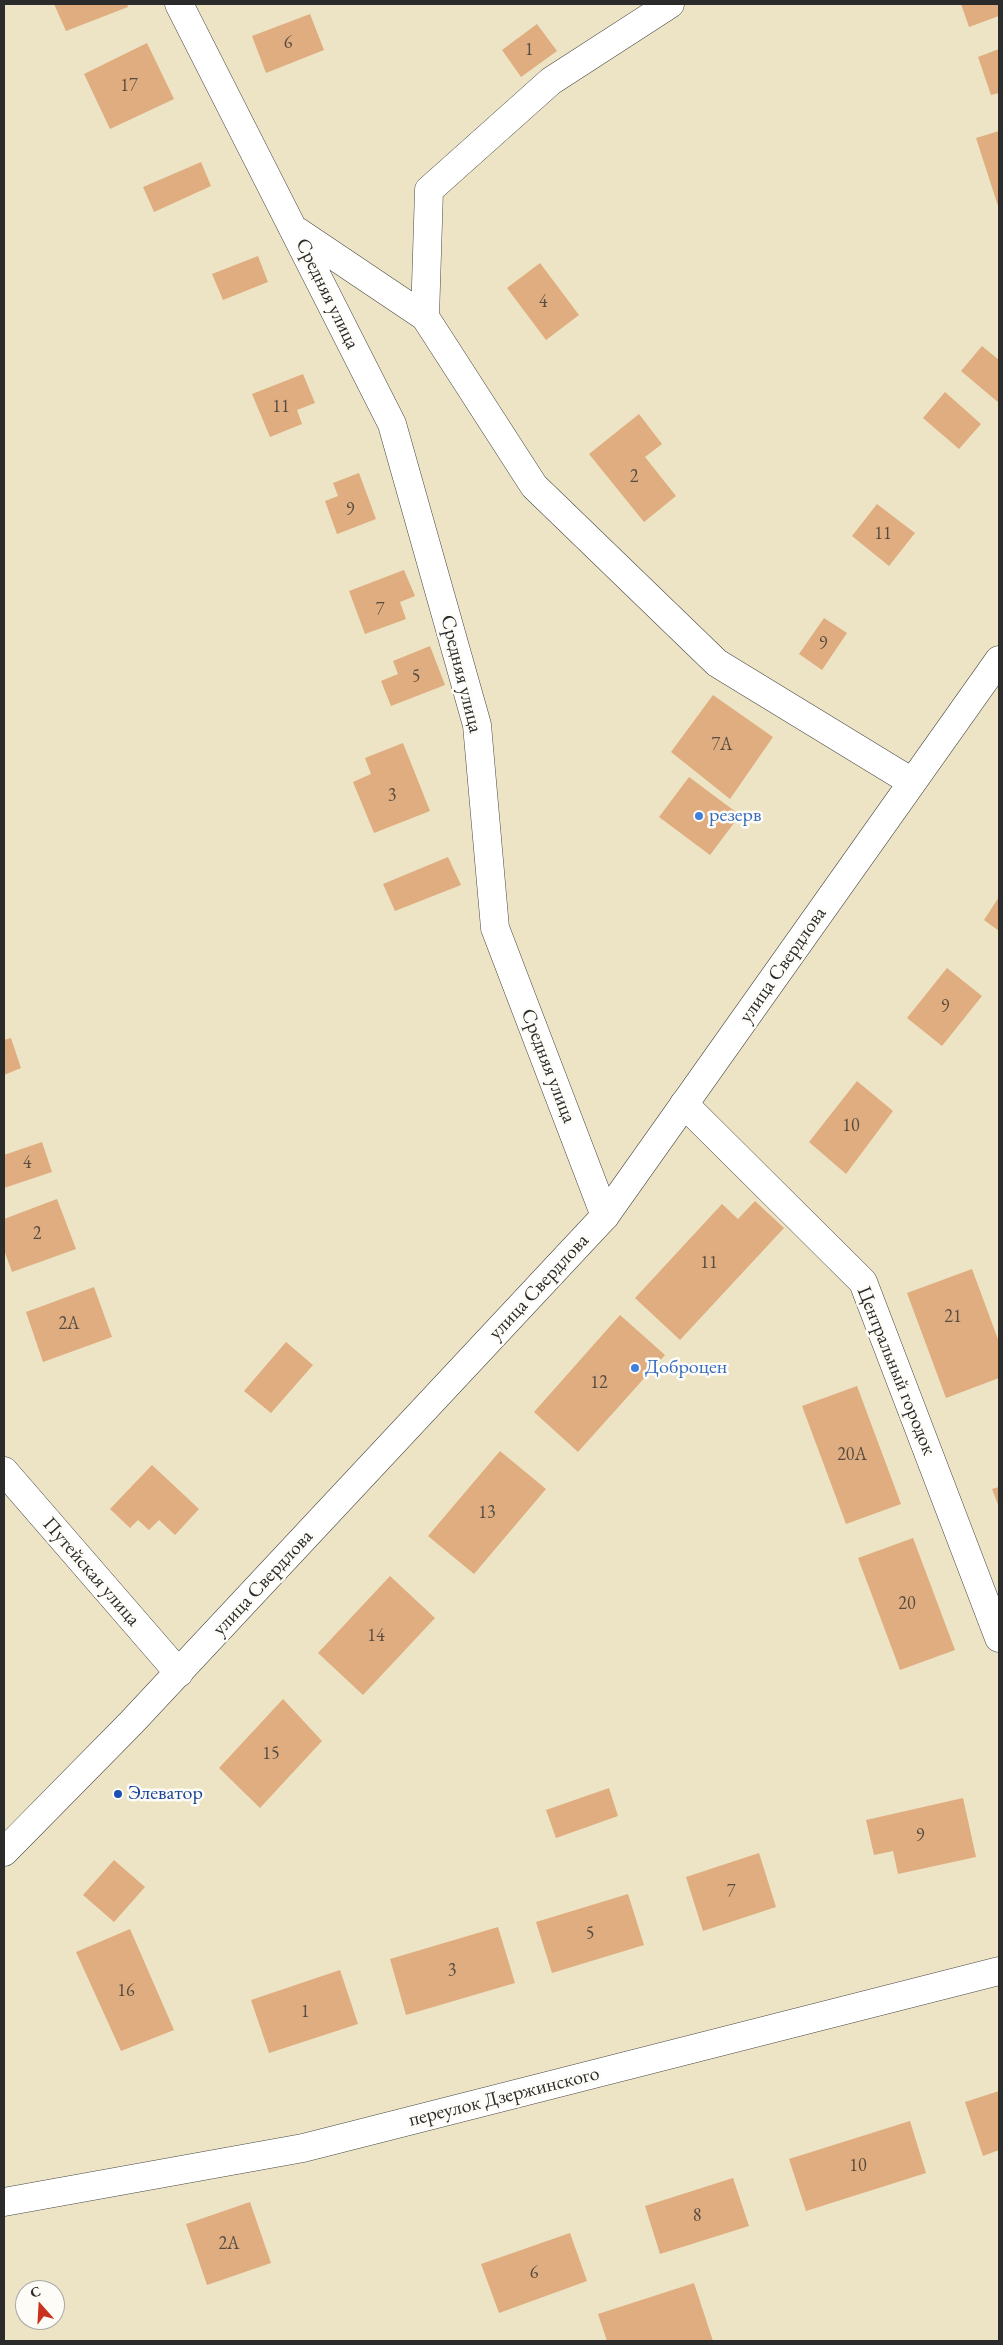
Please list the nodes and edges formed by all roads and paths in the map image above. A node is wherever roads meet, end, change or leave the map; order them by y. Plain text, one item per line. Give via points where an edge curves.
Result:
1 (179, 4) edge
2 (670, 4) edge
3 (296, 230) junction
4 (425, 317) junction
5 (999, 660) edge
6 (912, 782) junction
7 (684, 1104) junction
8 (605, 1216) junction
9 (4, 1471) edge
10 (999, 1638) edge
11 (179, 1673) junction
12 (4, 1852) edge
13 (999, 1971) edge
14 (4, 2202) edge

1 - 3 street, Средняя улица
2 - 4 street via 551,80 429,190
3 - 4 street, Средняя улица
3 - 8 street, Средняя улица via 392,424 477,725 495,928
4 - 6 street, Средняя улица via 534,486 717,663
5 - 6 street, улица Свердлова
6 - 7 street, улица Свердлова
7 - 8 street, улица Свердлова
7 - 10 street, Центральный городок via 863,1282
8 - 11 street, улица Свердлова
9 - 11 street, Путейская улица
11 - 12 street, улица Свердлова
13 - 14 street, переулок Дзержинского via 303,2148

